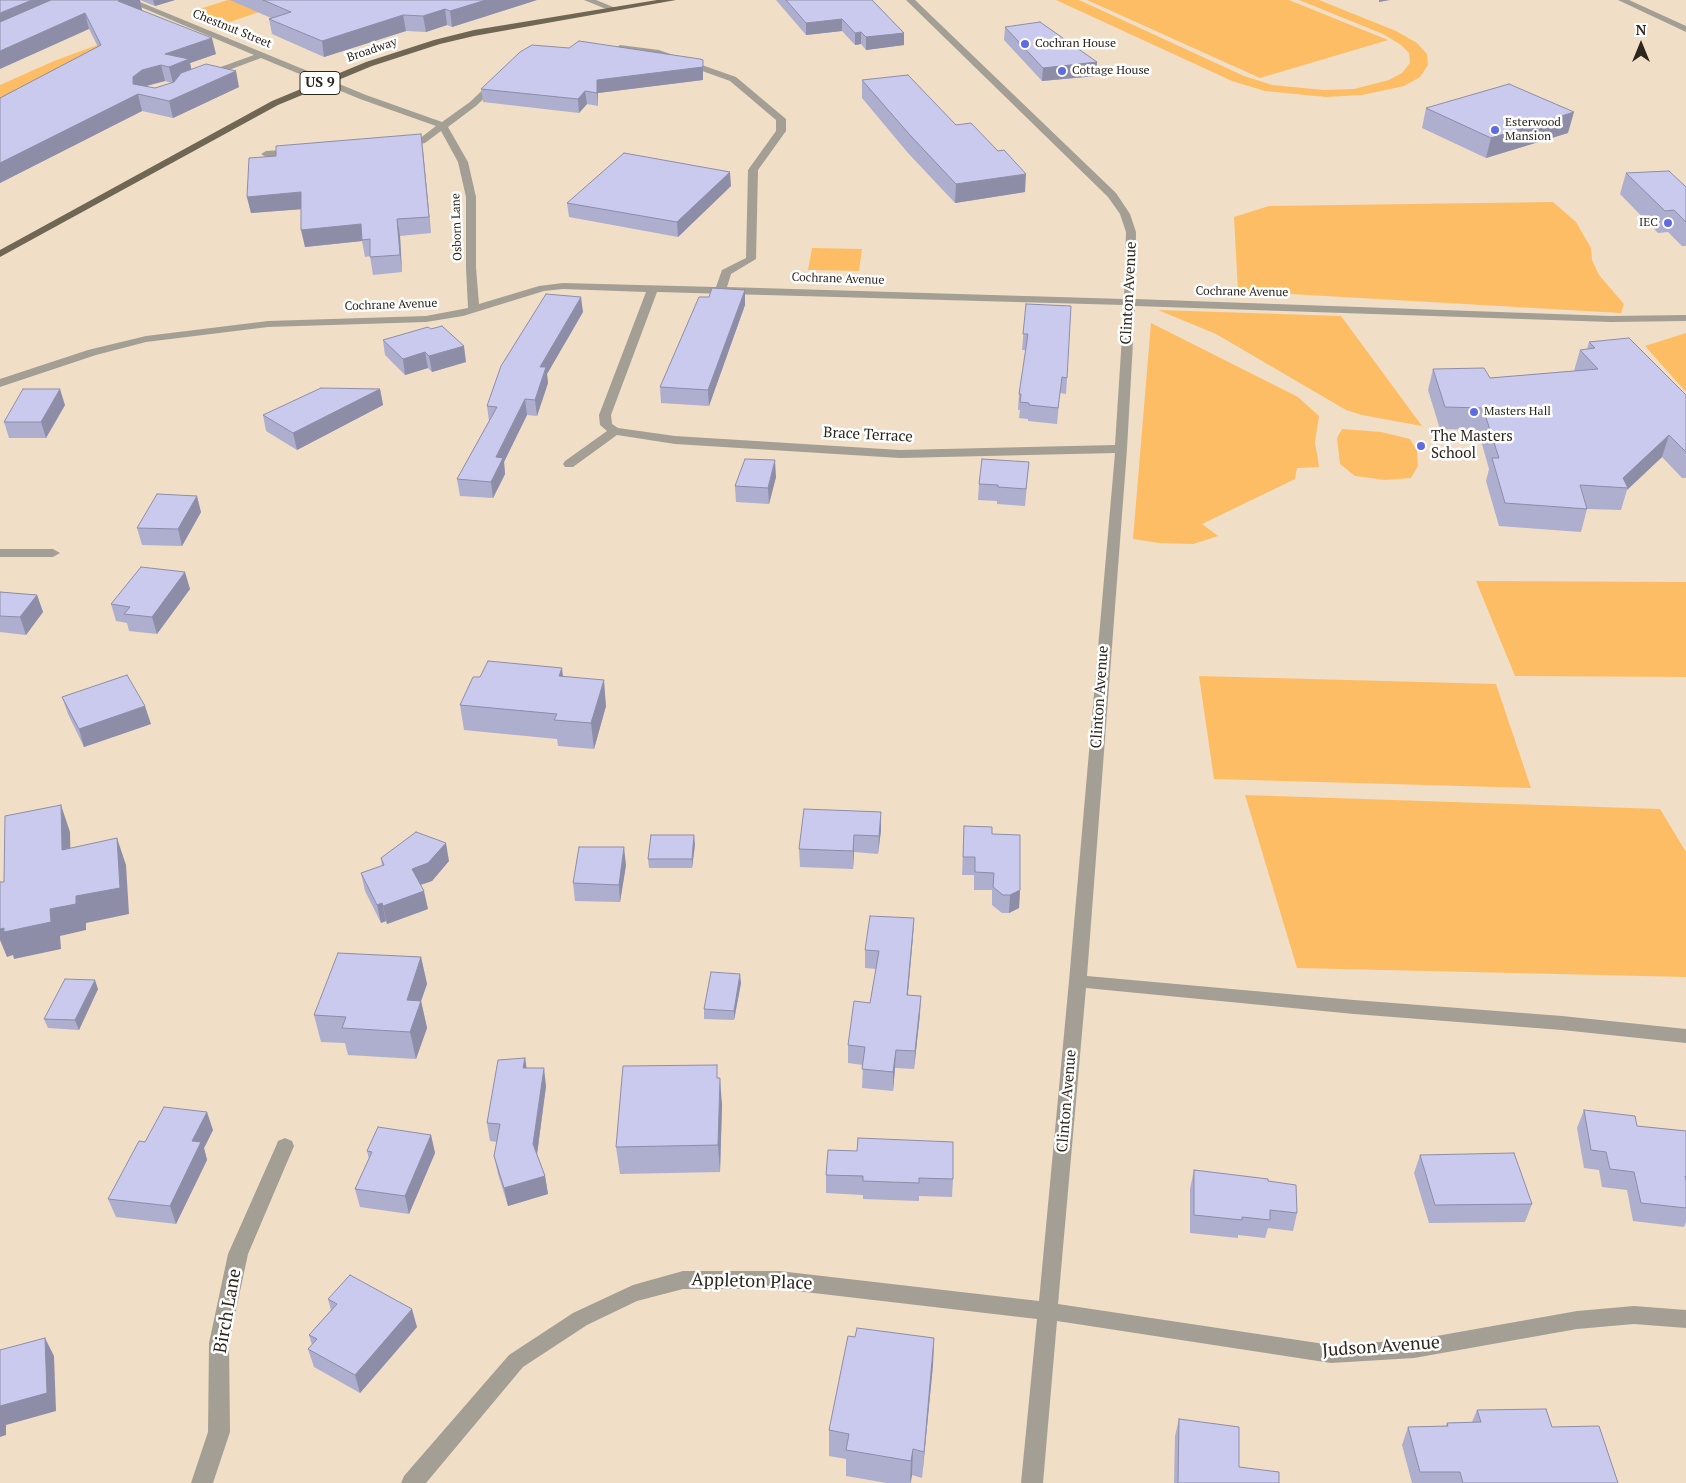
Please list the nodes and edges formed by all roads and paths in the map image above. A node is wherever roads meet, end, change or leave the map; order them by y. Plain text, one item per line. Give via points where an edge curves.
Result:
1 (128, 0) edge
2 (588, 0) edge
3 (672, 0) edge
4 (910, 0) edge
5 (1622, 0) edge
6 (614, 9) junction
7 (1686, 29) edge
8 (606, 47) edge
9 (262, 55) junction
10 (505, 74) edge
11 (202, 77) edge
12 (325, 81) junction
13 (442, 125) junction
14 (394, 145) edge
15 (306, 151) edge
16 (266, 154) dead end
17 (0, 254) edge
18 (653, 287) junction
19 (721, 289) junction
20 (1128, 302) junction
21 (474, 309) junction
22 (1686, 318) edge
23 (0, 383) edge
24 (614, 431) junction
25 (1121, 449) junction
26 (569, 464) dead end
27 (0, 553) edge
28 (53, 553) dead end
29 (1078, 982) junction
30 (1686, 1036) edge
31 (285, 1146) dead end
32 (1047, 1311) junction
33 (1686, 1319) edge
34 (202, 1483) edge
35 (412, 1483) edge
36 (1032, 1483) edge

1 - 9 street, Chestnut Street
2 - 6 street
3 - 6 main road, Broadway / US 9
4 - 20 street, Clinton Avenue via 1112,195 1125,214 1131,232
5 - 7 street
6 - 12 main road, Broadway / US 9 via 498,28 437,42
8 - 19 street via 656,52 712,70 733,79 781,119 781,132 753,170 751,259 726,272
9 - 11 street
9 - 12 street, Chestnut Street
10 - 13 street via 473,104
12 - 13 street
12 - 17 main road, Broadway / US 9 via 219,133
13 - 14 street via 422,141
13 - 21 street, Osborn Lane via 463,162 471,197
15 - 16 street
18 - 19 street, Cochrane Avenue
18 - 21 street, Cochrane Avenue via 543,288
18 - 24 street via 604,415 606,425
19 - 20 street, Cochrane Avenue
20 - 22 street, Cochrane Avenue via 1611,320
20 - 25 street, Clinton Avenue
21 - 23 street, Cochrane Avenue via 426,320 268,324 146,339 92,352
24 - 25 street, Brace Terrace via 675,440 900,454
24 - 26 street
25 - 29 street, Clinton Avenue
27 - 28 street
29 - 30 street
29 - 32 street, Clinton Avenue
31 - 34 street, Birch Lane via 238,1254 220,1343 219,1432
32 - 33 street, Judson Avenue via 1331,1354 1414,1349 1577,1320 1634,1316
32 - 35 street, Appleton Place via 779,1280 683,1280 633,1294 580,1319 516,1361
32 - 36 street, Clinton Avenue

